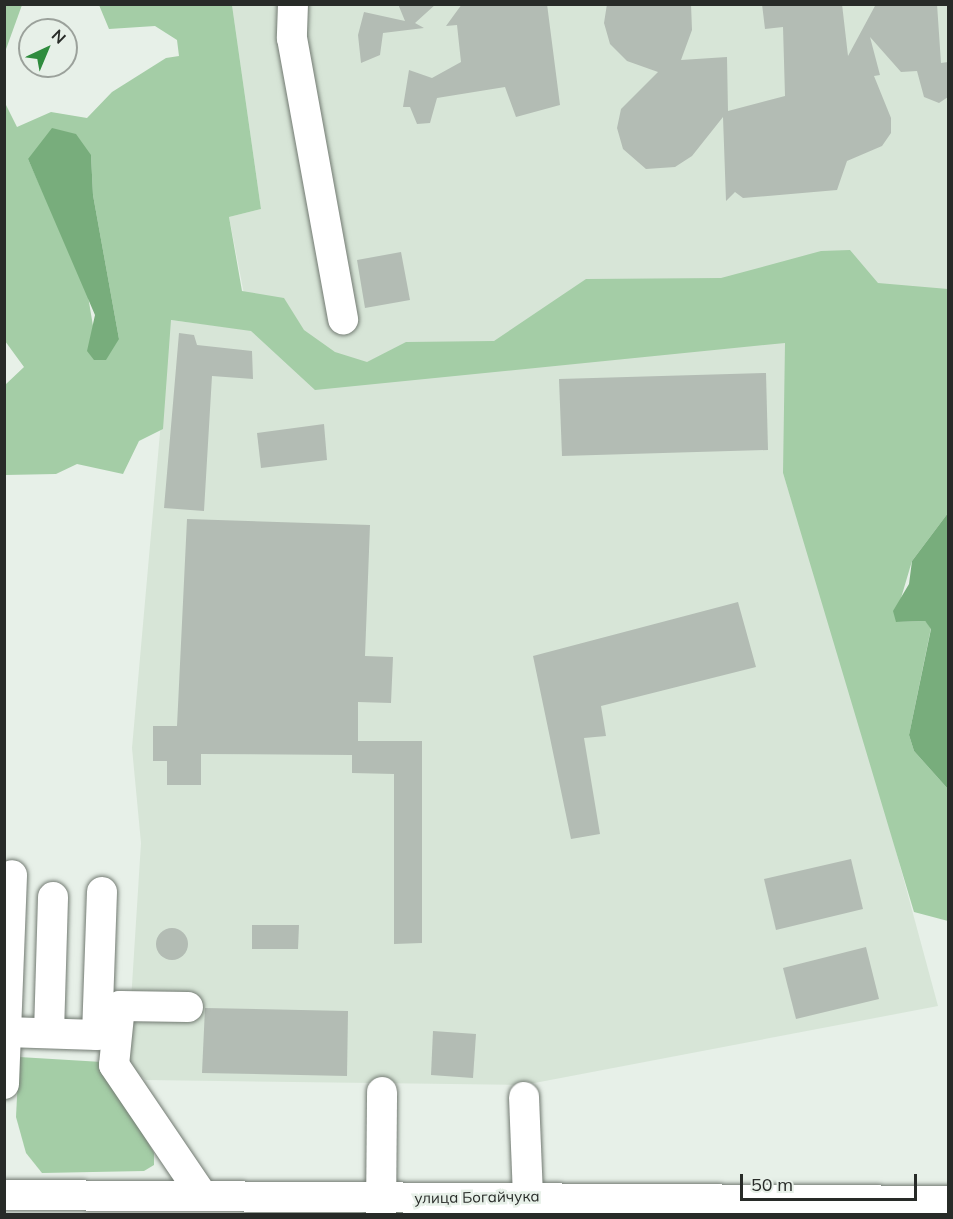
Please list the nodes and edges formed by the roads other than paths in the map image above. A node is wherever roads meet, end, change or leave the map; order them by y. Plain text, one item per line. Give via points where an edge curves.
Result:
1 (293, 4) edge
2 (344, 319) dead end
3 (12, 875) dead end
4 (102, 892) dead end
5 (53, 897) dead end
6 (188, 1007) dead end
7 (6, 1032) junction
8 (49, 1033) junction
9 (4, 1084) edge
10 (382, 1092) dead end
11 (524, 1097) dead end
12 (4, 1195) edge
13 (202, 1195) junction
14 (948, 1202) edge
15 (538, 1203) edge
16 (382, 1206) edge

1 - 2 street via 292,38
3 - 7 street
4 - 8 street via 97,1035
5 - 8 street
6 - 13 street via 120,1006 114,1065
7 - 8 street
7 - 9 street
10 - 16 street
11 - 15 street
12 - 13 street, улица Богайчука
13 - 16 street, улица Богайчука
14 - 15 street, улица Богайчука
15 - 16 street, улица Богайчука

